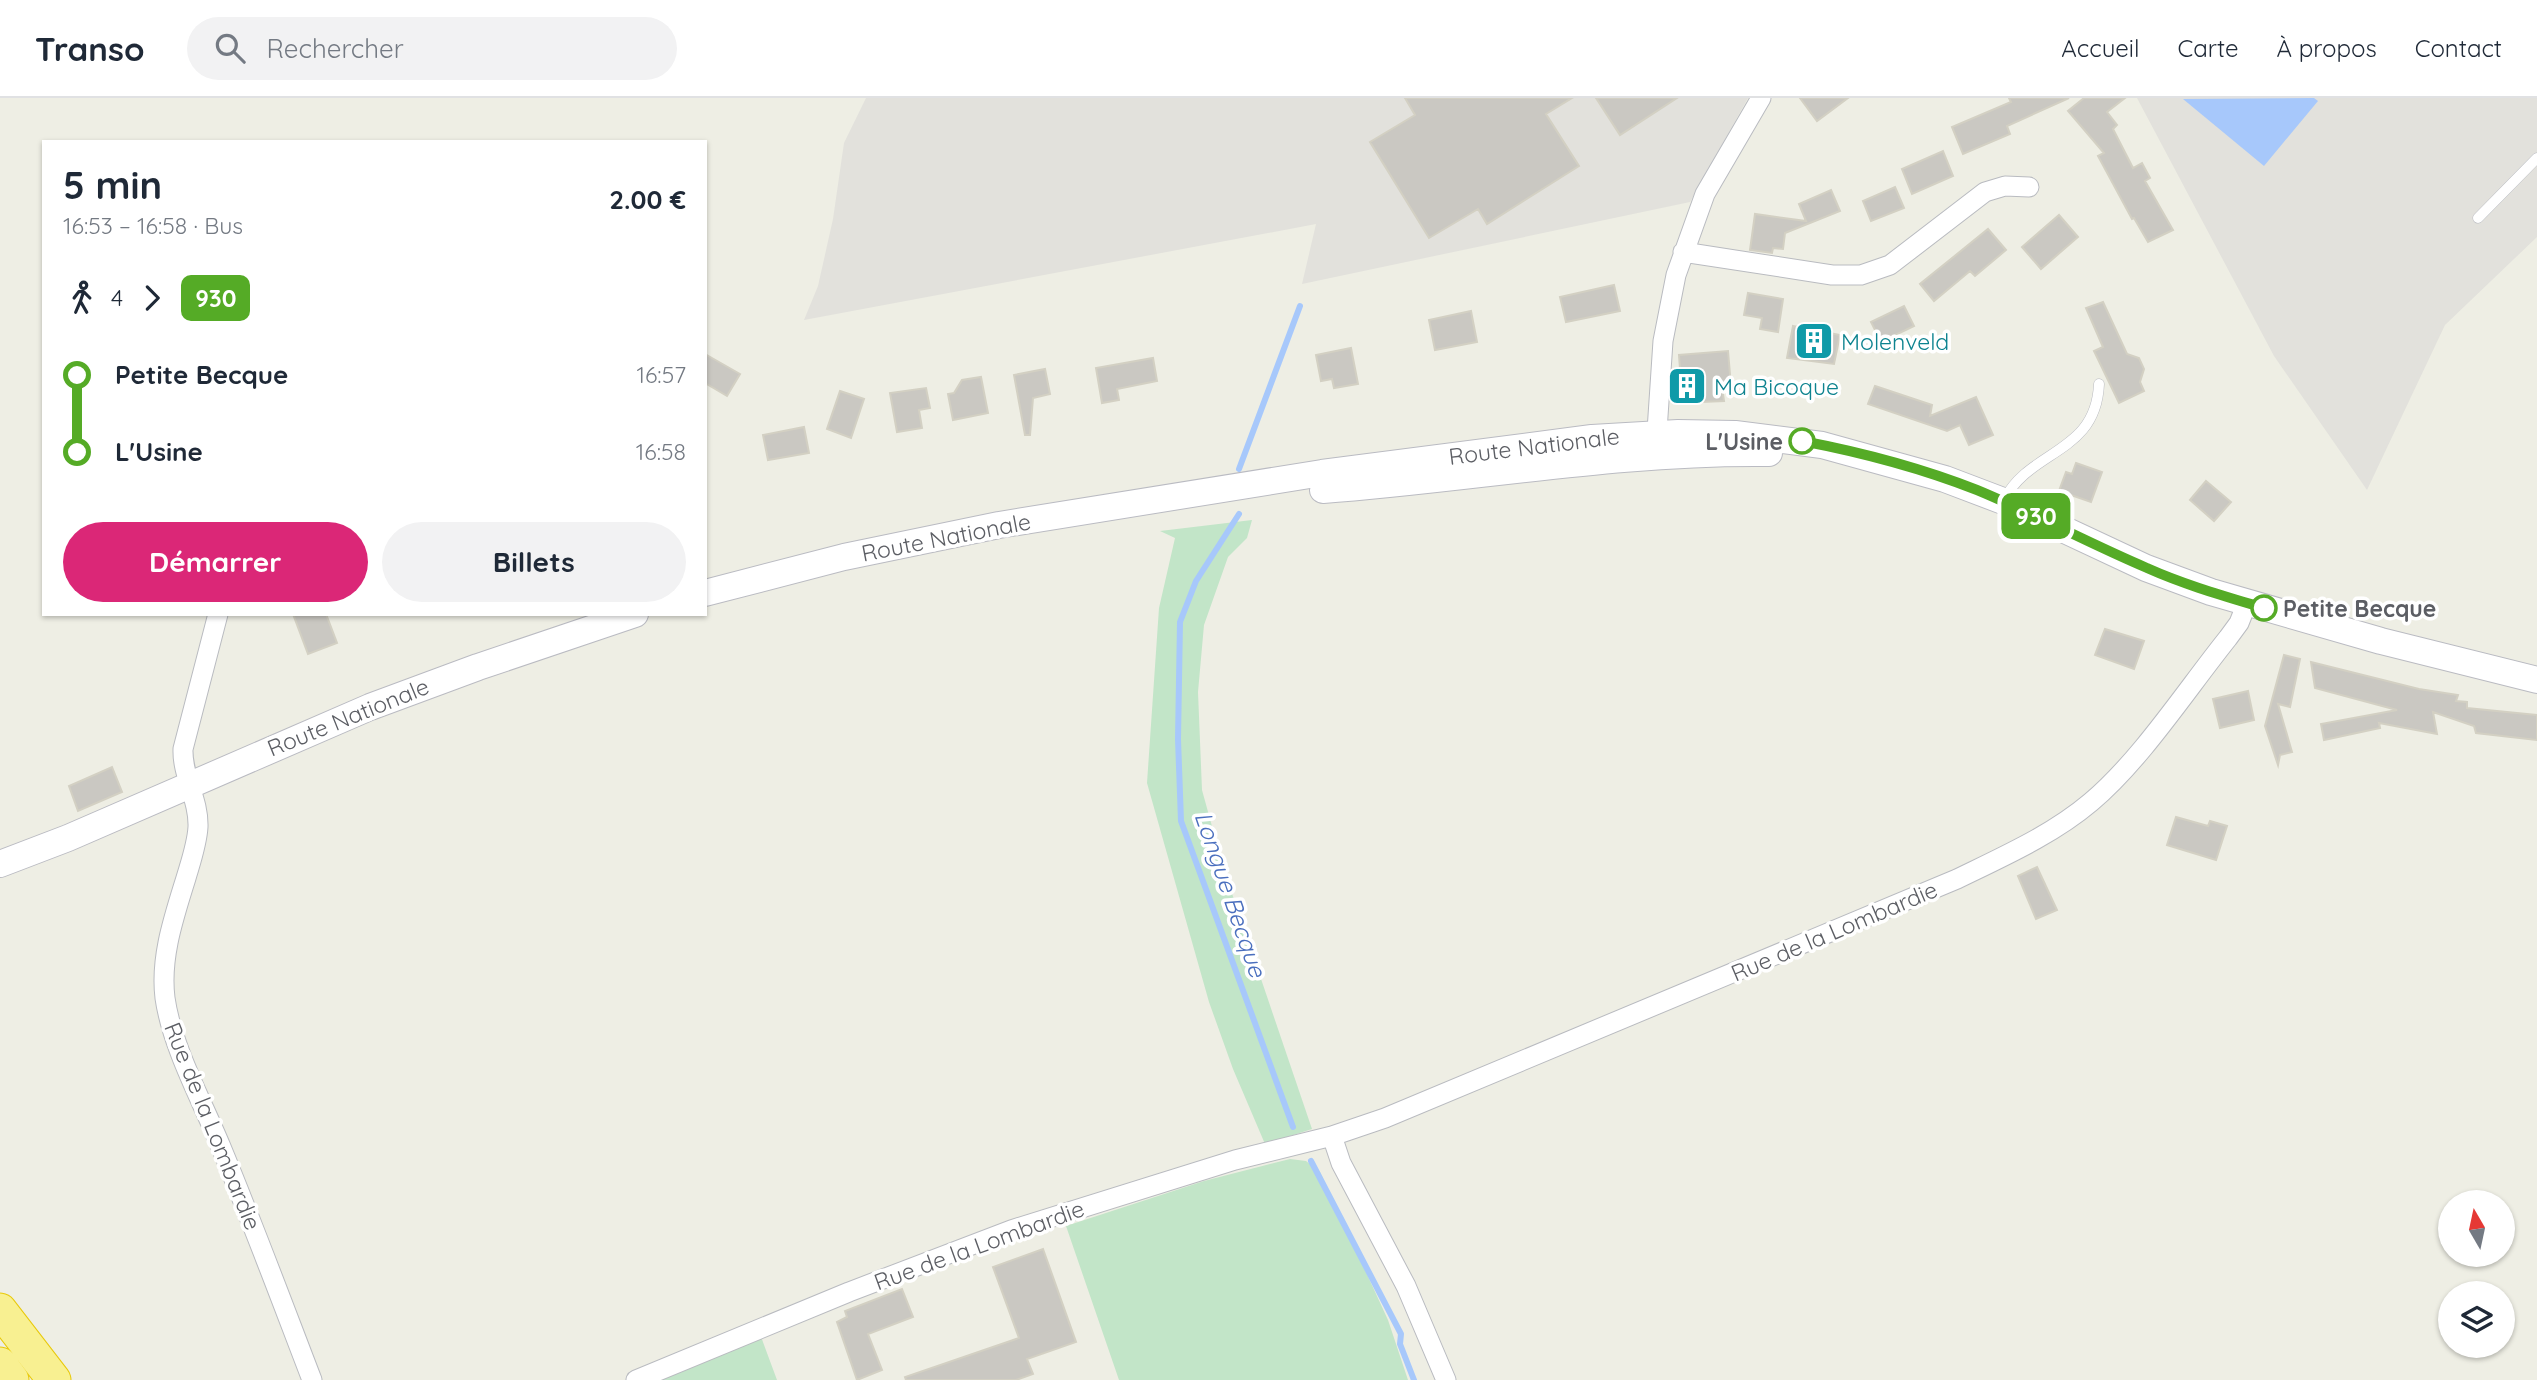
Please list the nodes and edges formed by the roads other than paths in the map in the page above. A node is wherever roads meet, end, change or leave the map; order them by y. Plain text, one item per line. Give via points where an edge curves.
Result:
1 (1761, 98) edge
2 (2537, 158) edge
3 (2029, 187) dead end
4 (2478, 218) dead end
5 (1683, 251) junction
6 (2099, 384) dead end
7 (1656, 444) junction
8 (2003, 501) junction
9 (707, 593) edge
10 (2247, 603) junction
11 (217, 616) edge
12 (629, 616) edge
13 (2537, 681) edge
14 (188, 784) junction
15 (68, 838) junction
16 (0, 864) edge
17 (0, 880) edge
18 (1332, 1136) junction
19 (0, 1310) edge
20 (0, 1364) edge
21 (12, 1380) edge
22 (54, 1380) edge
23 (312, 1380) edge
24 (636, 1380) edge
25 (1446, 1380) edge

1 - 5 street via 1705,194
2 - 4 lane
3 - 5 street via 2005,186 1985,192 1890,265 1861,275 1832,275
5 - 7 street via 1665,324
6 - 8 lane via 2087,425 2073,441 2015,483
7 - 8 street, Route Nationale via 1879,461
7 - 9 street, Route Nationale via 1391,485 1190,496 1038,518 899,545
8 - 10 street, Route Nationale via 2146,568
10 - 13 street, Route Nationale
10 - 18 street, Rue de la Lombardie via 2234,629 2124,769 2089,804 2045,834 1919,896 1420,1104
11 - 14 street, Rue de la Lombardie via 183,749
12 - 14 street, Route Nationale via 370,707
14 - 15 street, Route Nationale
14 - 23 street, Rue de la Lombardie via 198,826 167,948 164,984 168,1011
15 - 16 street, Route Nationale
15 - 17 street, Route Nationale
18 - 24 street, Rue de la Lombardie via 1235,1160 1011,1230
18 - 25 street via 1346,1174 1412,1298
19 - 22 highway
20 - 21 highway

